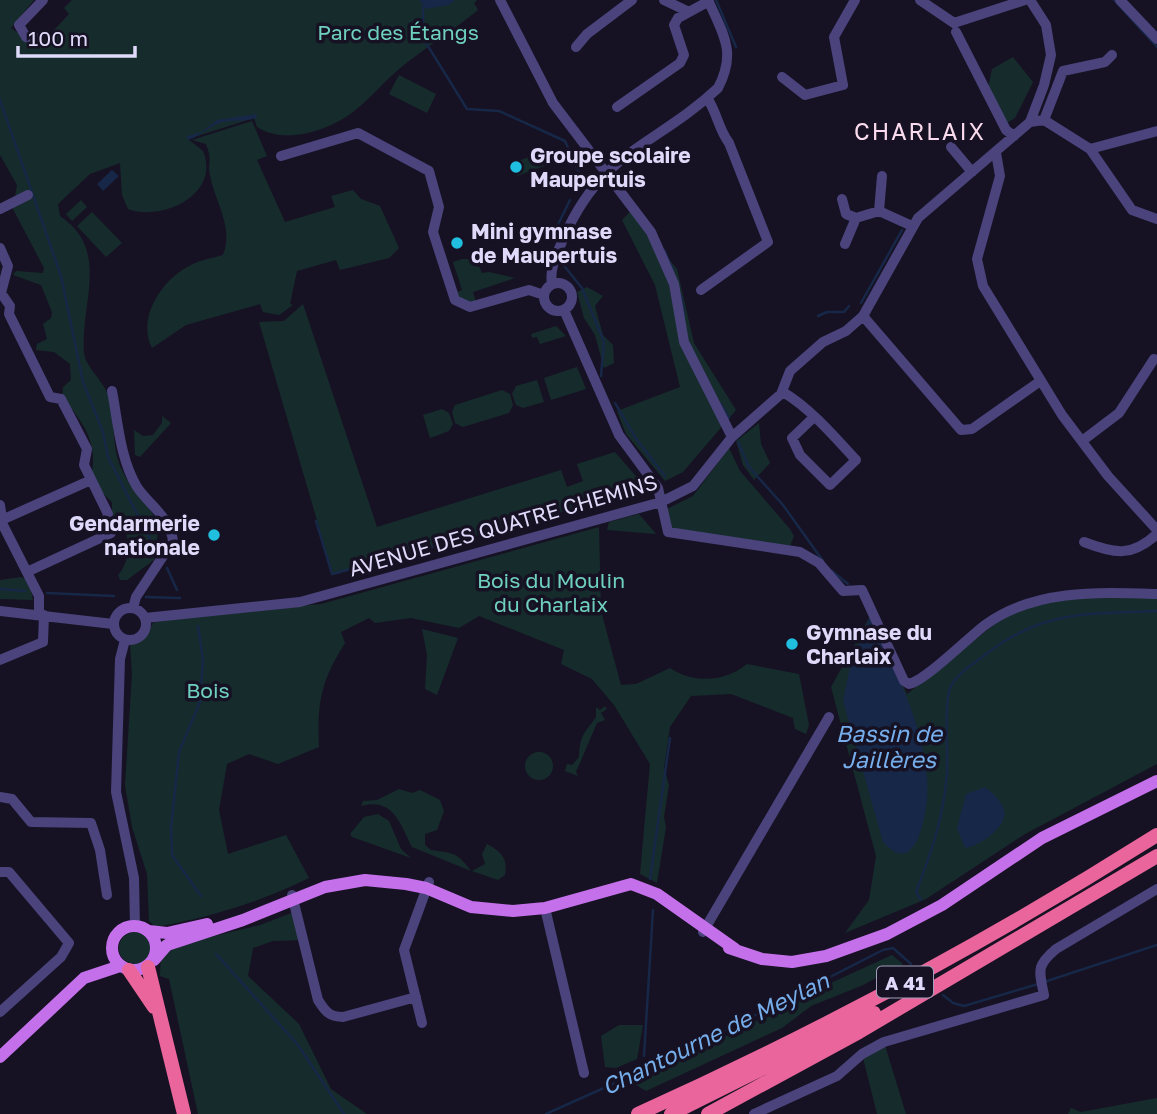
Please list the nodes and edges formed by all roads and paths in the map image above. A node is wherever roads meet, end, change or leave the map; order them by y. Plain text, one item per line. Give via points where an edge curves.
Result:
1 (43, 0) edge
2 (500, 0) edge
3 (632, 0) edge
4 (664, 0) edge
5 (855, 0) edge
6 (920, 0) edge
7 (1025, 0) edge
8 (1030, 0) edge
9 (1119, 0) edge
10 (709, 1) edge
11 (689, 12) junction
12 (955, 28) junction
13 (34, 37) dead end
14 (1157, 39) edge
15 (576, 47) dead end
16 (1112, 55) dead end
17 (782, 77) dead end
18 (707, 97) junction
19 (1042, 106) junction
20 (617, 107) dead end
21 (1044, 120) junction
22 (1030, 122) junction
23 (1157, 131) edge
24 (1014, 136) junction
25 (951, 147) dead end
26 (1090, 149) junction
27 (996, 153) junction
28 (281, 156) dead end
29 (972, 172) junction
30 (604, 173) junction
31 (882, 176) dead end
32 (28, 195) dead end
33 (842, 199) dead end
34 (0, 209) edge
35 (879, 211) junction
36 (856, 218) junction
37 (1157, 219) edge
38 (912, 226) junction
39 (845, 244) dead end
40 (0, 248) edge
41 (552, 284) junction
42 (701, 290) dead end
43 (544, 295) junction
44 (564, 310) junction
45 (5, 311) edge
46 (863, 316) junction
47 (1154, 359) dead end
48 (1039, 382) junction
49 (112, 391) dead end
50 (783, 392) junction
51 (814, 417) junction
52 (732, 437) junction
53 (1082, 441) junction
54 (91, 480) junction
55 (661, 502) junction
56 (2, 511) edge
57 (1157, 532) edge
58 (1084, 542) dead end
59 (29, 571) junction
60 (1157, 594) edge
61 (133, 608) junction
62 (0, 611) edge
63 (42, 614) junction
64 (145, 618) junction
65 (113, 624) junction
66 (125, 640) junction
67 (0, 660) edge
68 (829, 717) dead end
69 (1157, 781) edge
70 (0, 797) edge
71 (1157, 835) edge
72 (1157, 856) edge
73 (0, 872) edge
74 (1112, 884) junction
75 (428, 885) junction
76 (1157, 889) edge
77 (107, 895) dead end
78 (292, 897) junction
79 (545, 908) junction
80 (135, 926) junction
81 (704, 930) junction
82 (149, 931) junction
83 (112, 951) junction
84 (151, 963) junction
85 (125, 968) junction
86 (90, 974) junction
87 (416, 997) junction
88 (0, 1012) edge
89 (163, 1022) junction
90 (422, 1023) dead end
91 (0, 1057) edge
92 (584, 1073) dead end
93 (178, 1082) junction
94 (184, 1114) edge
95 (193, 1114) edge
96 (638, 1114) edge
97 (671, 1114) edge
98 (708, 1114) edge
99 (754, 1114) edge

1 - 13 street via 19,25 26,37
2 - 30 street via 553,103
3 - 15 street
4 - 11 street
5 - 17 street via 834,37 843,85 805,95
6 - 12 street
7 - 12 street
8 - 19 street, AVENUE DES QUATRE CHEMINS via 1046,25 1051,55
9 - 14 street
10 - 11 street
10 - 18 street via 729,55 728,69
11 - 20 street via 674,25 684,59
12 - 24 street via 1006,130
16 - 19 street via 1105,62 1063,71
18 - 30 street
18 - 42 street via 768,242
19 - 21 street
19 - 22 street, AVENUE DES QUATRE CHEMINS
21 - 22 street
21 - 26 street
22 - 24 street, AVENUE DES QUATRE CHEMINS
23 - 26 street
24 - 27 street, AVENUE DES QUATRE CHEMINS
25 - 29 street
26 - 37 street via 1132,210
27 - 29 street, AVENUE DES QUATRE CHEMINS
27 - 48 street via 1000,176 978,248 979,277
28 - 43 street via 359,133 409,159 429,171 439,207 433,232 455,300 470,307 529,290
29 - 38 street, AVENUE DES QUATRE CHEMINS
30 - 41 street via 577,209 554,262
30 - 52 street via 651,232 674,284 684,342
31 - 35 street
32 - 34 street
33 - 36 street via 846,214
35 - 36 street
35 - 38 street
36 - 39 street
38 - 46 street, AVENUE DES QUATRE CHEMINS
40 - 45 street via 8,266 1,293
41 - 43 street
41 - 44 street via 564,284 572,291 572,302
43 - 44 street via 550,309
44 - 55 street via 619,435 657,485
45 - 54 street via 50,397 61,399 87,449 84,466
46 - 48 street via 961,430 972,429
46 - 50 street, AVENUE DES QUATRE CHEMINS via 790,371
47 - 53 street via 1119,413
48 - 53 street
49 - 61 street via 126,463 138,487 168,523 173,541
50 - 51 street
50 - 52 street, AVENUE DES QUATRE CHEMINS
51 - 51 street via 856,460 830,485 800,455 792,438
52 - 55 street, AVENUE DES QUATRE CHEMINS via 693,486
53 - 57 street
54 - 56 street
54 - 59 street via 108,514 111,533
55 - 60 street via 665,527 674,534 794,551 819,563 843,591 862,590 909,684 1002,614 1021,606 1088,592
55 - 64 street, AVENUE DES QUATRE CHEMINS via 300,602
56 - 59 street via 3,525
57 - 58 street via 1133,551 1104,550
59 - 63 street
61 - 64 street
61 - 65 street via 119,611
62 - 63 street
63 - 65 street
63 - 67 street via 43,642
64 - 66 street via 141,636
65 - 66 street
66 - 80 street via 120,659 116,792 134,878
68 - 81 street
69 - 81 main road via 1042,838 928,914 815,959 771,960 736,949
70 - 77 street via 12,799 31,822 92,823
71 - 96 highway, A 41 via 914,977
72 - 74 highway, A 41
73 - 88 street via 9,872 69,943 61,957
74 - 97 highway, A 41 via 858,1022
74 - 98 highway
75 - 78 main road via 392,876 342,875
75 - 79 main road via 471,907
75 - 87 street via 404,950
76 - 99 street via 1043,960 1039,967 1044,995 884,1042 837,1076
78 - 82 main road via 207,924 167,933
78 - 84 main road via 167,945
78 - 87 street via 318,1000 332,1017
79 - 81 main road via 631,884 648,889
79 - 92 street
80 - 82 main road
80 - 83 main road via 115,936
82 - 84 main road via 157,944
83 - 85 main road
83 - 86 main road
84 - 85 main road
84 - 89 highway
85 - 86 main road
85 - 89 highway
86 - 91 main road
87 - 90 street
89 - 93 highway
93 - 94 highway
93 - 95 highway

